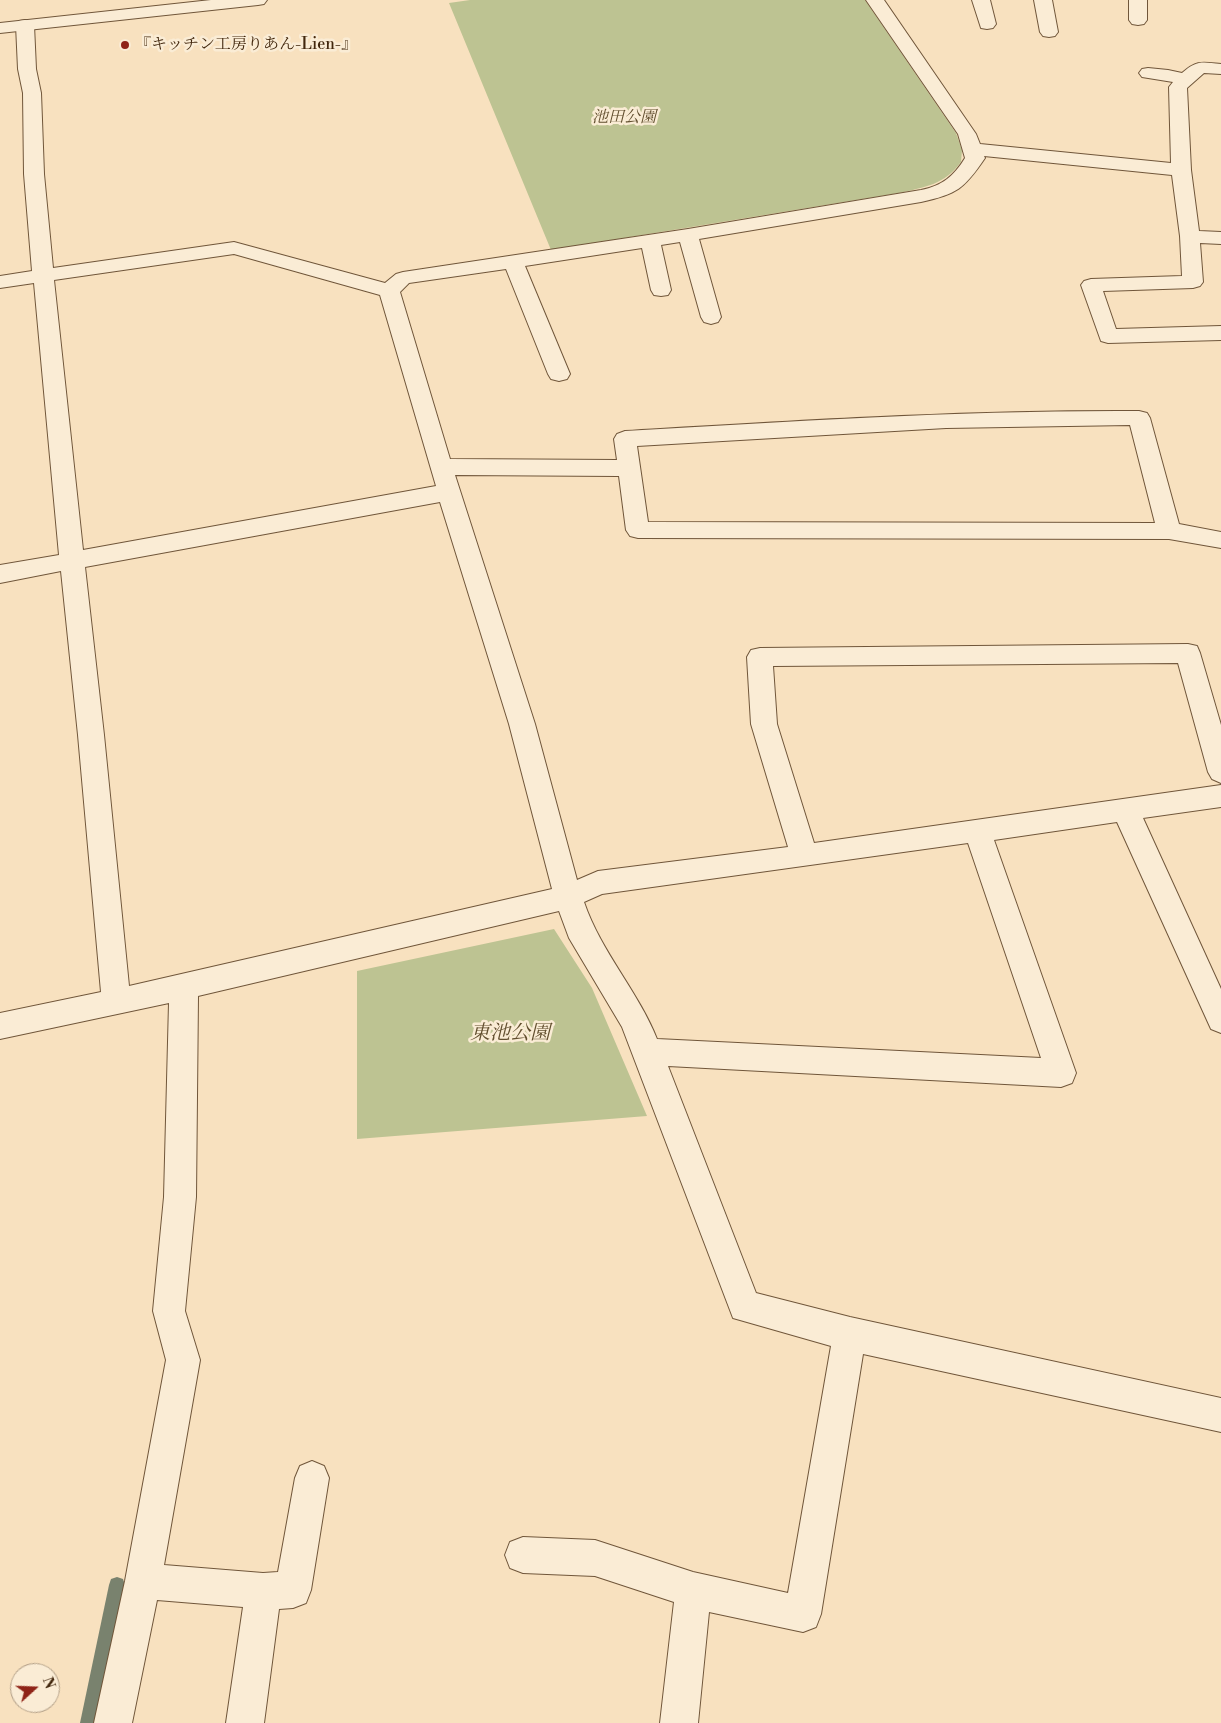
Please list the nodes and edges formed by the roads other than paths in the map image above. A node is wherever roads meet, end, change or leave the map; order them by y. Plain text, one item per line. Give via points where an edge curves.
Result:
1 (258, 0) edge
2 (875, 0) edge
3 (982, 0) edge
4 (1043, 0) edge
5 (1138, 0) edge
6 (1138, 20) dead end
7 (987, 24) dead end
8 (25, 25) junction
9 (0, 28) edge
10 (1049, 32) dead end
11 (1221, 69) edge
12 (1148, 72) dead end
13 (1185, 80) junction
14 (974, 149) junction
15 (1181, 170) junction
16 (688, 235) junction
17 (1190, 236) junction
18 (1221, 238) edge
19 (650, 240) junction
20 (513, 260) junction
21 (43, 275) junction
22 (0, 282) edge
23 (661, 290) dead end
24 (389, 291) junction
25 (711, 316) dead end
26 (1221, 333) edge
27 (559, 374) dead end
28 (441, 467) junction
29 (630, 468) junction
30 (449, 492) junction
31 (1169, 532) junction
32 (1221, 540) edge
33 (72, 560) junction
34 (0, 574) edge
35 (1221, 772) edge
36 (1221, 796) edge
37 (1131, 823) junction
38 (978, 832) junction
39 (804, 856) junction
40 (568, 897) junction
41 (184, 986) junction
42 (116, 1000) junction
43 (1221, 1020) edge
44 (0, 1026) edge
45 (646, 1052) junction
46 (850, 1334) junction
47 (1221, 1415) edge
48 (312, 1478) dead end
49 (523, 1555) dead end
50 (143, 1581) junction
51 (693, 1590) junction
52 (262, 1591) junction
53 (113, 1723) edge
54 (245, 1723) edge
55 (679, 1723) edge

1 - 8 street
2 - 14 street
3 - 7 street
4 - 10 street
5 - 6 street
8 - 9 street
8 - 21 street
11 - 13 street via 1200,67
12 - 13 street
13 - 15 street via 1178,87
14 - 15 street
14 - 16 street via 975,158 960,180 938,191
15 - 17 street
16 - 19 street
16 - 25 street
17 - 18 street
17 - 26 street via 1194,282 1092,285 1108,336
19 - 20 street
19 - 23 street
20 - 24 street via 403,278
20 - 27 street
21 - 22 street
21 - 24 street via 234,248
21 - 33 street
24 - 28 street
28 - 29 street
28 - 30 street
29 - 31 street via 638,530
29 - 31 street via 625,439 951,419 1139,418
30 - 33 street
30 - 40 street via 522,724
31 - 32 street
33 - 34 street
33 - 42 street
35 - 39 street via 1188,653 760,657 764,724
36 - 37 street
37 - 38 street
37 - 43 street
38 - 39 street
38 - 45 street via 1061,1073
39 - 40 street via 598,883
40 - 41 street
40 - 45 street via 579,929 635,1021
41 - 42 street
41 - 50 street via 180,1197 170,1311 183,1360
42 - 44 street
45 - 46 street via 745,1306
46 - 47 street
46 - 51 street via 803,1614
48 - 52 street via 293,1590
49 - 51 street via 596,1558
50 - 52 street
50 - 53 street
51 - 55 street
52 - 54 street

